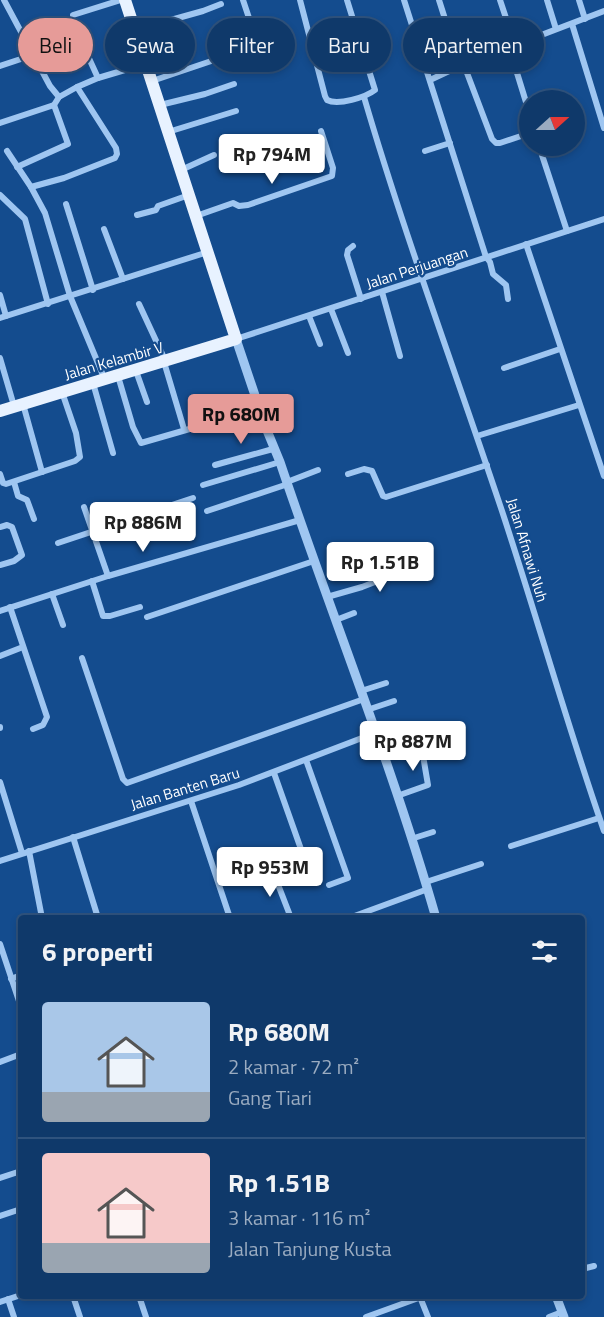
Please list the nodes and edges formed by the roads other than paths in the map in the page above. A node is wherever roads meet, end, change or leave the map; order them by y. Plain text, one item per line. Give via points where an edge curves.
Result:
1 (4, 0) edge
2 (123, 0) edge
3 (243, 0) edge
4 (300, 0) edge
5 (347, 0) edge
6 (404, 0) edge
7 (439, 0) edge
8 (500, 0) edge
9 (547, 0) edge
10 (579, 0) edge
11 (221, 4) dead end
12 (604, 11) edge
13 (73, 15) dead end
14 (130, 18) edge
15 (178, 18) edge
16 (249, 18) edge
17 (445, 18) edge
18 (505, 18) edge
19 (585, 19) junction
20 (572, 24) junction
21 (18, 27) edge
22 (556, 29) junction
23 (544, 34) edge
24 (18, 60) edge
25 (207, 62) edge
26 (0, 66) edge
27 (93, 67) edge
28 (44, 72) edge
29 (119, 72) edge
30 (149, 72) edge
31 (448, 72) edge
32 (464, 72) edge
33 (519, 72) edge
34 (98, 78) junction
35 (430, 80) junction
36 (152, 81) junction
37 (234, 84) dead end
38 (77, 87) junction
39 (523, 90) edge
40 (59, 97) junction
41 (364, 97) junction
42 (54, 105) junction
43 (159, 105) junction
44 (236, 111) dead end
45 (0, 123) edge
46 (604, 128) edge
47 (321, 131) dead end
48 (168, 132) junction
49 (519, 137) edge
50 (450, 143) junction
51 (7, 151) dead end
52 (425, 151) dead end
53 (214, 154) dead end
54 (542, 156) edge
55 (17, 167) junction
56 (181, 170) junction
57 (31, 187) junction
58 (0, 195) edge
59 (189, 195) junction
60 (66, 204) dead end
61 (137, 215) dead end
62 (196, 216) junction
63 (604, 219) edge
64 (104, 229) dead end
65 (567, 231) junction
66 (526, 244) junction
67 (353, 246) dead end
68 (208, 252) junction
69 (486, 257) junction
70 (421, 278) junction
71 (123, 279) junction
72 (93, 290) junction
73 (382, 292) junction
74 (0, 295) edge
75 (70, 296) junction
76 (361, 299) junction
77 (508, 299) dead end
78 (48, 303) junction
79 (139, 304) dead end
80 (331, 309) junction
81 (309, 316) junction
82 (3, 317) edge
83 (236, 339) junction
84 (320, 344) dead end
85 (561, 349) junction
86 (348, 353) dead end
87 (400, 356) dead end
88 (0, 358) edge
89 (165, 362) junction
90 (504, 368) dead end
91 (136, 371) junction
92 (118, 376) junction
93 (99, 382) junction
94 (62, 392) junction
95 (147, 402) dead end
96 (19, 405) junction
97 (579, 405) junction
98 (0, 411) edge
99 (260, 411) junction
100 (184, 429) junction
101 (477, 436) junction
102 (273, 449) junction
103 (113, 453) dead end
104 (280, 462) junction
105 (215, 465) dead end
106 (487, 465) junction
107 (318, 470) dead end
108 (42, 472) junction
109 (0, 474) edge
110 (348, 474) dead end
111 (604, 476) edge
112 (14, 482) junction
113 (287, 483) junction
114 (203, 485) dead end
115 (193, 498) dead end
116 (84, 507) dead end
117 (207, 511) dead end
118 (34, 519) dead end
119 (300, 520) junction
120 (0, 527) edge
121 (92, 532) junction
122 (58, 543) dead end
123 (314, 561) junction
124 (424, 563) dead end
125 (0, 566) edge
126 (108, 576) junction
127 (92, 581) junction
128 (52, 594) junction
129 (327, 597) junction
130 (10, 607) junction
131 (140, 608) dead end
132 (0, 611) edge
133 (354, 613) dead end
134 (147, 617) dead end
135 (336, 620) junction
136 (63, 625) dead end
137 (23, 647) junction
138 (0, 656) edge
139 (82, 658) dead end
140 (386, 683) dead end
141 (363, 695) junction
142 (394, 701) dead end
143 (368, 710) junction
144 (33, 729) dead end
145 (375, 733) junction
146 (421, 744) dead end
147 (306, 760) junction
148 (274, 773) junction
149 (0, 782) edge
150 (397, 796) junction
151 (191, 801) junction
152 (599, 818) junction
153 (604, 831) edge
154 (433, 832) dead end
155 (73, 837) junction
156 (411, 839) junction
157 (511, 846) dead end
158 (25, 852) junction
159 (302, 852) dead end
160 (0, 861) edge
161 (481, 864) dead end
162 (272, 869) dead end
163 (329, 885) dead end
164 (427, 886) junction
165 (41, 915) edge
166 (97, 915) edge
167 (229, 915) edge
168 (290, 915) edge
169 (356, 915) edge
170 (435, 915) edge
171 (0, 944) edge
172 (18, 976) edge
173 (11, 979) junction
174 (18, 999) edge
175 (18, 1055) edge
176 (0, 1062) edge
177 (18, 1172) edge
178 (0, 1178) edge
179 (18, 1210) edge
180 (0, 1216) edge
181 (594, 1266) dead end
182 (585, 1268) edge
183 (18, 1296) edge
184 (8, 1299) junction
185 (73, 1299) edge
186 (140, 1299) edge
187 (418, 1299) edge
188 (423, 1299) edge
189 (557, 1299) edge
190 (0, 1302) edge
191 (384, 1314) edge
192 (563, 1315) edge
193 (14, 1317) edge
194 (80, 1317) edge
195 (146, 1317) edge
196 (366, 1317) edge
197 (428, 1317) edge
198 (549, 1317) edge

1 - 21 street
2 - 13 street
2 - 14 main road
3 - 16 street
4 - 41 street via 327,100 333,103
5 - 41 street via 375,88 375,92
6 - 35 street
7 - 17 street
8 - 18 street
9 - 22 street
10 - 19 street
11 - 15 street
12 - 19 street
19 - 20 street
20 - 22 street
20 - 46 street
22 - 23 street
24 - 26 street
25 - 36 street
27 - 34 street
28 - 40 street
29 - 34 street
30 - 36 main road
31 - 35 street
32 - 49 street via 492,139 500,143
33 - 39 street
34 - 38 street
35 - 50 street
36 - 43 main road
37 - 43 street
38 - 40 street
38 - 57 street via 114,143 117,154 109,161
40 - 42 street
41 - 70 street, Jalan Afnawi Nuh
42 - 45 street
42 - 55 street via 68,144
43 - 48 main road
44 - 48 street
47 - 62 street via 332,176 248,205 233,203
48 - 56 main road
50 - 52 street
50 - 69 street
51 - 55 street
53 - 56 street
54 - 65 street
55 - 57 street
56 - 59 main road
57 - 75 street via 45,213
58 - 78 street via 25,219
59 - 61 street
59 - 62 main road
60 - 72 street
62 - 68 main road
63 - 65 street, Jalan Perjuangan
64 - 71 street
65 - 66 street, Jalan Perjuangan
66 - 69 street, Jalan Perjuangan
66 - 85 street
67 - 76 street via 347,255
68 - 71 street
68 - 83 main road
69 - 70 street, Jalan Perjuangan
69 - 77 street via 493,274 506,285
70 - 73 street, Jalan Perjuangan
70 - 101 street, Jalan Afnawi Nuh
71 - 72 street
72 - 75 street
73 - 76 street, Jalan Perjuangan
73 - 87 street
74 - 82 street
75 - 78 street
75 - 93 street
76 - 80 street, Jalan Perjuangan
78 - 82 street
79 - 89 street
80 - 81 street, Jalan Perjuangan
80 - 86 street
81 - 83 street, Jalan Perjuangan
81 - 84 street
83 - 89 main road, Jalan Kelambir V
83 - 99 street
85 - 90 street
85 - 97 street
88 - 96 street
89 - 91 main road, Jalan Kelambir V
89 - 100 street
91 - 92 main road, Jalan Kelambir V
91 - 95 street
92 - 93 main road, Jalan Kelambir V
92 - 100 street via 140,442
93 - 94 main road, Jalan Kelambir V
93 - 103 street
94 - 96 main road, Jalan Kelambir V
94 - 108 street via 81,456
96 - 98 main road, Jalan Kelambir V
96 - 108 street
97 - 101 street
97 - 111 street
99 - 100 street
99 - 102 street
101 - 106 street, Jalan Afnawi Nuh
102 - 104 street
102 - 105 street
104 - 113 street
104 - 114 street
106 - 110 street via 386,497 372,471
106 - 152 street, Jalan Afnawi Nuh
107 - 113 street
108 - 112 street
109 - 112 street via 4,484
112 - 118 street via 18,496 27,500
113 - 117 street
113 - 119 street
115 - 121 street
116 - 121 street
119 - 123 street
119 - 126 street
120 - 125 street via 12,527 22,555
121 - 122 street
121 - 126 street
123 - 129 street
123 - 134 street
124 - 129 street
126 - 127 street
127 - 128 street
127 - 131 street via 103,616
128 - 130 street
128 - 136 street
129 - 135 street
130 - 132 street
130 - 137 street
133 - 135 street
135 - 141 street
137 - 138 street
137 - 144 street via 46,717 43,724
139 - 141 street via 127,783
140 - 141 street
141 - 143 street
142 - 143 street
143 - 145 street
145 - 147 street, Jalan Banten Baru
145 - 150 street
146 - 150 street via 428,785
147 - 148 street, Jalan Banten Baru
147 - 163 street via 351,877
148 - 151 street, Jalan Banten Baru
148 - 159 street
149 - 158 street
150 - 156 street
151 - 155 street, Jalan Banten Baru
151 - 167 street
152 - 153 street, Jalan Afnawi Nuh
152 - 157 street
154 - 156 street
155 - 158 street, Jalan Banten Baru
155 - 166 street
156 - 164 street
158 - 160 street, Jalan Banten Baru
158 - 165 street
161 - 164 street
162 - 168 street
164 - 169 street
164 - 170 street
171 - 173 street
172 - 173 street
173 - 174 street
175 - 176 street
177 - 178 street
179 - 180 street
181 - 182 street
183 - 184 street
184 - 190 street
184 - 193 street
185 - 194 street
186 - 195 street
187 - 191 street
188 - 197 street
189 - 192 street
191 - 196 street
192 - 198 street

